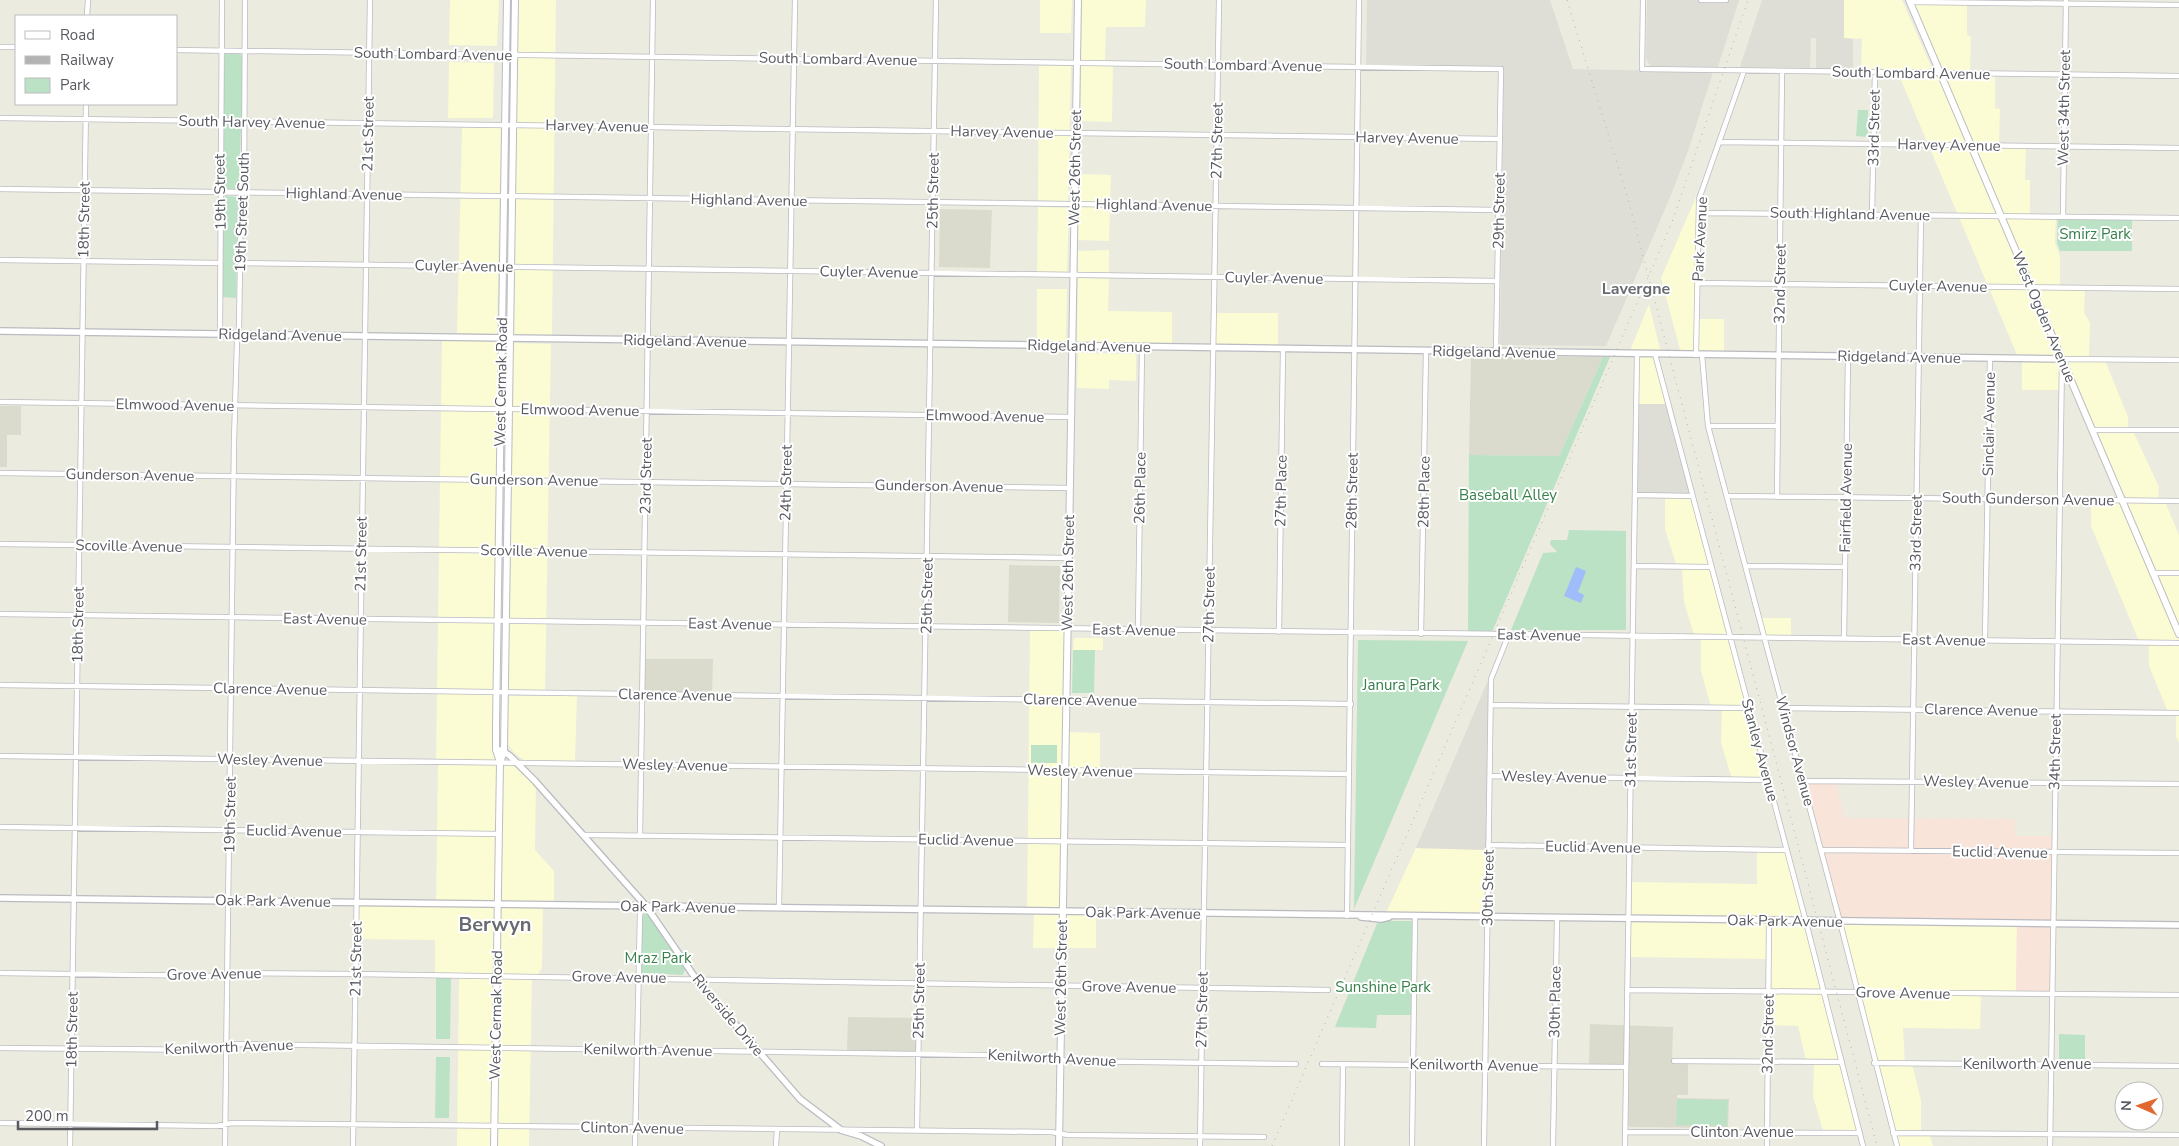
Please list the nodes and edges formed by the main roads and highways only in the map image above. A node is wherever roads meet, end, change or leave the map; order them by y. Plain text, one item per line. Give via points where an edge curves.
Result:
1 (507, 0) edge
2 (515, 0) edge
3 (1078, 0) edge
4 (1910, 1) edge
5 (2179, 634) edge
6 (500, 763) junction
7 (494, 1146) edge
8 (1059, 1146) edge

1 - 6 main road, West Cermak Road via 496,692 496,750
2 - 6 main road, West Cermak Road via 504,750
3 - 8 main road, West 26th Street
4 - 5 main road, West Ogden Avenue
6 - 7 main road, West Cermak Road

